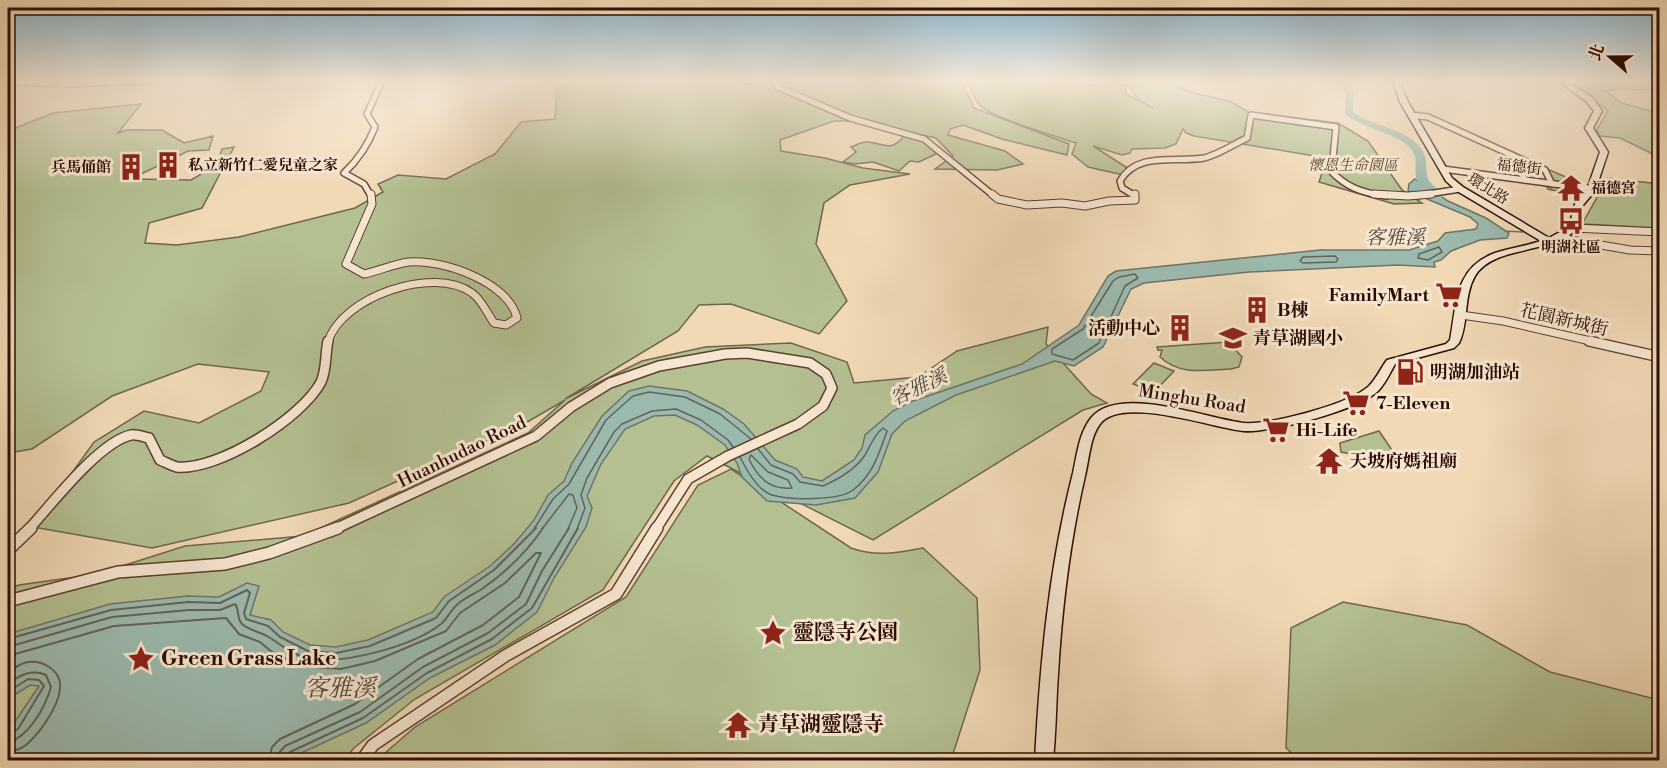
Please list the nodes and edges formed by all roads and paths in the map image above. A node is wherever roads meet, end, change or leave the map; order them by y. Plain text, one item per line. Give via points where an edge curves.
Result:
1 (369, 117) edge
2 (847, 117) edge
3 (1251, 117) edge
4 (1265, 117) edge
5 (1413, 117) edge
6 (1427, 117) edge
7 (1595, 117) edge
8 (1519, 169) dead end
9 (1443, 170) junction
10 (1522, 180) junction
11 (1552, 184) junction
12 (1524, 189) dead end
13 (1592, 189) junction
14 (1455, 190) junction
15 (1573, 228) junction
16 (1659, 232) edge
17 (1560, 238) junction
18 (1548, 242) junction
19 (1659, 251) edge
20 (1461, 315) junction
21 (1659, 357) edge
22 (8, 550) edge
23 (8, 601) edge
24 (362, 760) edge
25 (1044, 760) edge

1 - 22 street via 375,127 366,150 344,173 368,186 372,204 346,264 364,274 411,261 453,267 511,302 517,318 506,325 494,324 470,291 447,283 417,282 383,294 355,309 332,331 319,385 309,399 274,428 201,464 177,468 160,460 157,446 150,439 136,434 126,436 79,472 22,540
2 - 3 street via 924,139 998,199 1035,205 1086,206 1135,200 1131,190 1122,188 1120,181 1125,172 1149,161 1210,157 1247,138
4 - 14 street via 1334,126 1329,172 1345,185 1388,196
5 - 9 street, 環北路
6 - 11 street via 1545,170
7 - 13 street via 1589,128 1604,152
8 - 10 street
9 - 10 street, 福德街
9 - 14 street, 環北路
10 - 11 street, 福德街
10 - 12 street
11 - 13 street, 福德街
13 - 15 street via 1579,204
14 - 18 street, 環北路
15 - 16 street
15 - 17 street, Minghu Road
17 - 18 street, Minghu Road
17 - 19 street
18 - 20 street, Minghu Road via 1508,251 1476,268 1465,287
20 - 21 street, 花園新城街
20 - 25 street, Minghu Road via 1455,341 1449,346 1391,362 1373,389 1345,405 1282,423 1246,427 1140,407 1109,411 1096,420 1090,431 1066,534 1050,665
23 - 24 street, Huanhudao Road via 118,572 225,564 323,536 536,436 610,382 659,366 747,353 810,363 826,374 832,388 824,406 798,424 688,479 616,594 505,656 373,745

